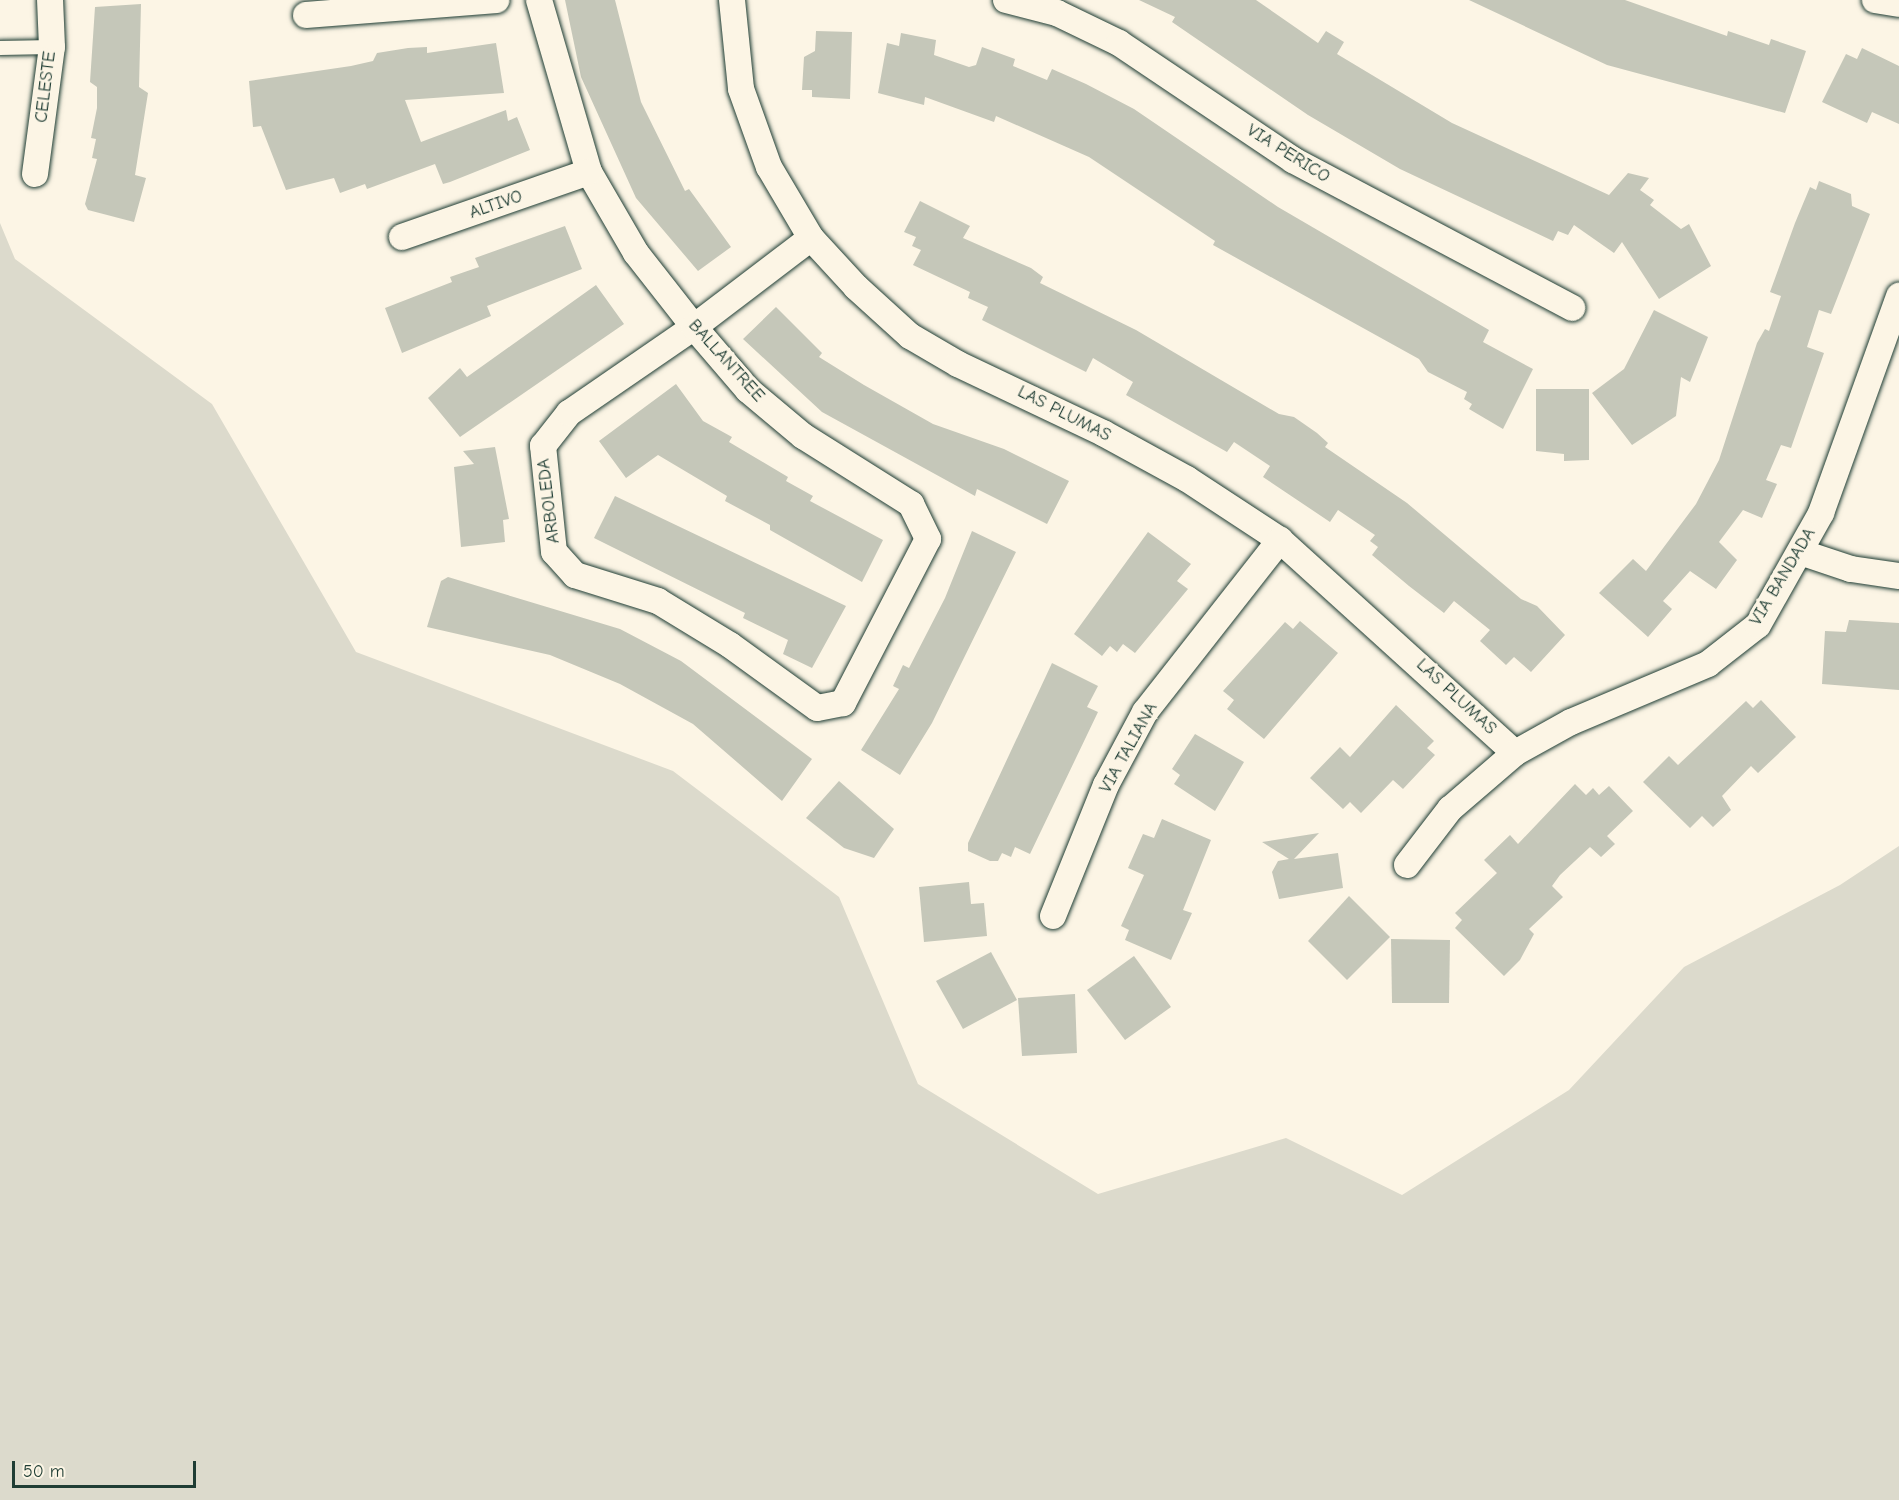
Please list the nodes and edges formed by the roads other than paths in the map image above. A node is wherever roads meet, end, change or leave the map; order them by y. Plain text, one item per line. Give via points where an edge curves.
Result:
1 (50, 0) edge
2 (496, 0) edge
3 (539, 0) edge
4 (732, 0) edge
5 (1006, 0) edge
6 (1875, 0) edge
7 (1899, 4) edge
8 (306, 15) dead end
9 (52, 47) junction
10 (0, 48) edge
11 (589, 172) junction
12 (35, 174) dead end
13 (402, 237) dead end
14 (811, 238) junction
15 (1899, 296) edge
16 (1572, 308) dead end
17 (694, 327) junction
18 (1280, 540) junction
19 (1800, 552) junction
20 (1899, 576) edge
21 (817, 708) joint
22 (1515, 753) junction
23 (1407, 865) dead end
24 (1053, 916) dead end

1 - 9 street, CELESTE
2 - 8 street
3 - 11 street, BALLANTREE
4 - 14 street, LAS PLUMAS via 741,89 769,166
5 - 16 street, VIA PERICO via 1058,13 1119,43 1293,160
6 - 7 street
9 - 10 lane
9 - 12 street, CELESTE
11 - 13 street, ALTIVO
11 - 17 street, BALLANTREE via 636,252
14 - 17 street, ARBOLEDA
14 - 18 street, LAS PLUMAS via 910,336 1177,473
15 - 19 street, VIA BANDADA via 1821,513
17 - 21 street, BALLANTREE via 748,390 803,436 911,504 928,540 843,703
17 - 21 street, ARBOLEDA via 569,413 543,446 554,552 575,575 658,601 730,645
18 - 22 street, LAS PLUMAS
18 - 24 street, VIA TALIANA via 1145,712 1106,785
19 - 20 street via 1851,569
19 - 22 street, VIA BANDADA via 1758,625 1708,664 1571,722
22 - 23 street, VIA BANDADA via 1450,809

